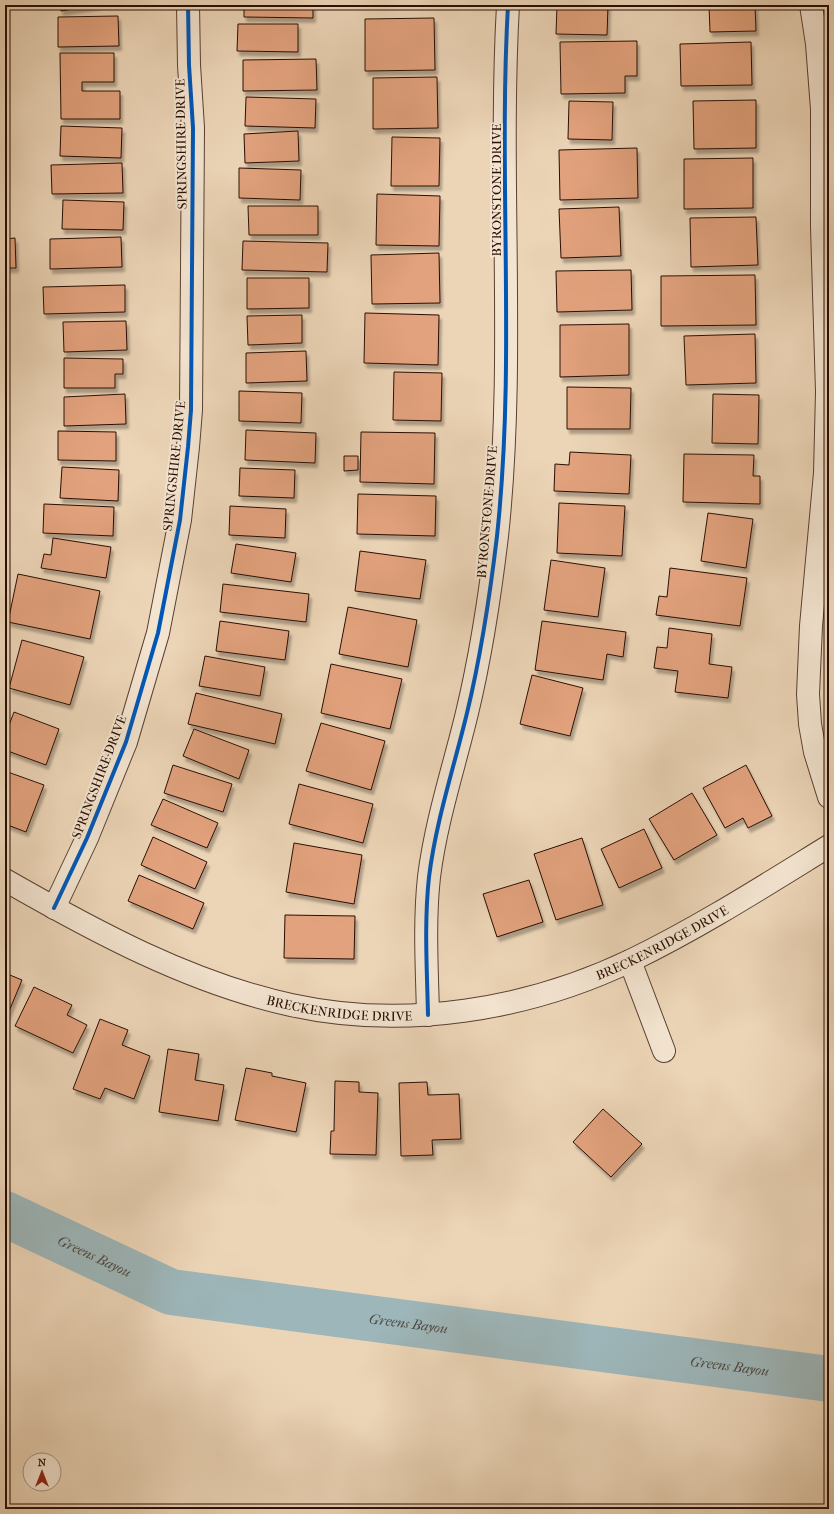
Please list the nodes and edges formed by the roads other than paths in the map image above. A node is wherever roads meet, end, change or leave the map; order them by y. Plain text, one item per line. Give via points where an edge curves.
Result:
1 (188, 5) edge
2 (508, 5) edge
3 (811, 5) edge
4 (829, 797) edge
5 (829, 846) edge
6 (5, 880) edge
7 (54, 908) junction
8 (630, 961) junction
9 (428, 1015) junction
10 (664, 1050) dead end

1 - 7 street, SPRINGSHIRE DRIVE via 193,128 191,410 180,520 158,633 126,742 87,838
2 - 9 street, BYRONSTONE DRIVE via 505,58 506,350 497,536 482,643 468,712 441,810 429,875 426,912
3 - 4 street via 822,109 822,227 827,392 826,473 811,626 808,694 810,724
5 - 8 street, BRECKENRIDGE DRIVE via 706,921
6 - 7 street, BRECKENRIDGE DRIVE
7 - 9 street, BRECKENRIDGE DRIVE via 167,964 228,987 291,1005 348,1014
8 - 9 street, BRECKENRIDGE DRIVE via 564,988 510,1003
8 - 10 street

